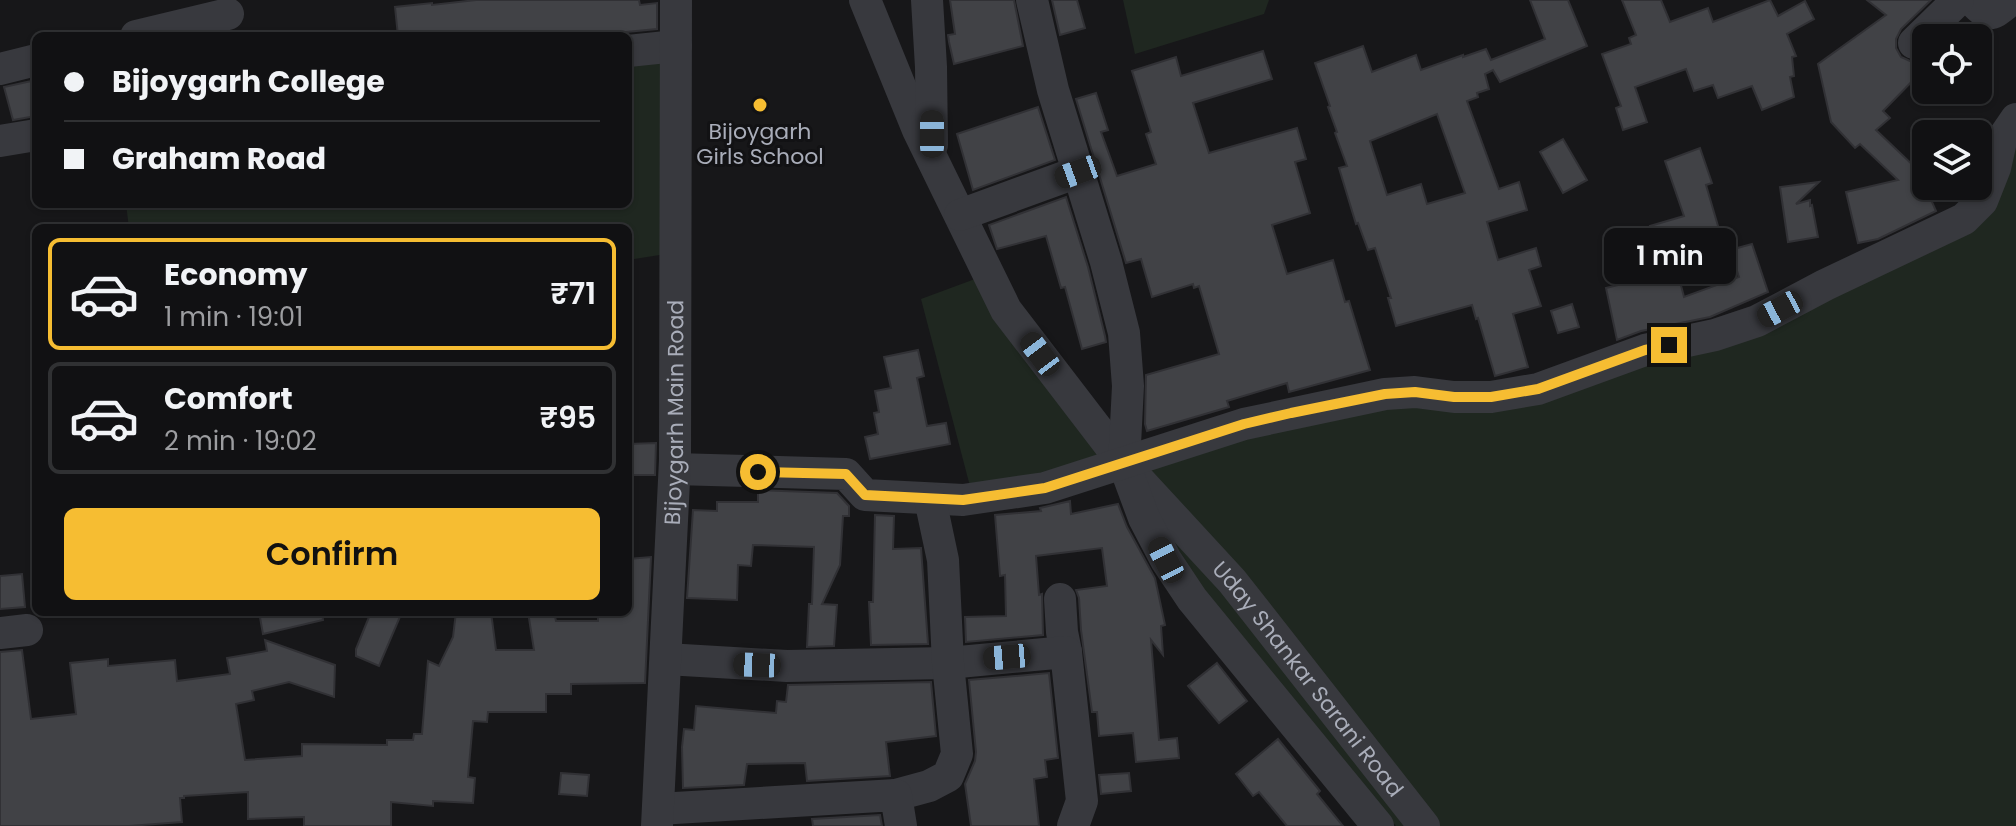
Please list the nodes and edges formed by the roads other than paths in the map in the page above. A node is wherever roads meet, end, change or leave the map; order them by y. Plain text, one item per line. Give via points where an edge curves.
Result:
1 (676, 0) edge
2 (865, 0) edge
3 (927, 0) edge
4 (1032, 0) edge
5 (1958, 0) edge
6 (1972, 0) edge
7 (2011, 0) edge
8 (228, 14) dead end
9 (1933, 24) edge
10 (153, 32) edge
11 (676, 46) junction
12 (632, 51) edge
13 (32, 61) edge
14 (0, 69) edge
15 (2016, 119) edge
16 (32, 136) edge
17 (0, 141) edge
18 (932, 159) junction
19 (1078, 172) junction
20 (960, 215) junction
21 (1124, 464) junction
22 (675, 469) junction
23 (930, 499) junction
24 (1060, 599) dead end
25 (1066, 652) junction
26 (666, 659) junction
27 (948, 663) junction
28 (898, 810) edge
29 (846, 812) edge
30 (657, 817) edge
31 (1073, 826) edge
32 (1378, 826) edge
33 (1424, 826) edge

1 - 11 street, Bijoygarh Main Road
2 - 18 street, Uday Shankar Sarani Road
3 - 18 street
4 - 19 street
5 - 9 street
6 - 7 street via 1988,14
8 - 10 street
11 - 12 street
11 - 22 street, Bijoygarh Main Road
13 - 14 street
15 - 21 street via 2001,141 1982,201 1964,219 1757,321 1645,350 1538,389 1491,397 1385,394 1244,424
16 - 17 street
18 - 20 street, Uday Shankar Sarani Road
19 - 20 street
19 - 21 street via 1124,333
20 - 21 street, Uday Shankar Sarani Road via 1006,310
21 - 23 street via 1045,488 963,500
21 - 32 street, Uday Shankar Sarani Road via 1144,518 1192,599
21 - 33 street, Uday Shankar Sarani Road via 1232,581
22 - 23 street via 846,474 865,495
22 - 26 street, Bijoygarh Main Road
23 - 27 street via 943,560
24 - 25 street
25 - 27 street
25 - 31 street via 1082,801
26 - 27 street via 787,666
26 - 30 street, Bijoygarh Main Road
27 - 28 street via 957,754 948,776
28 - 29 street
29 - 30 street

